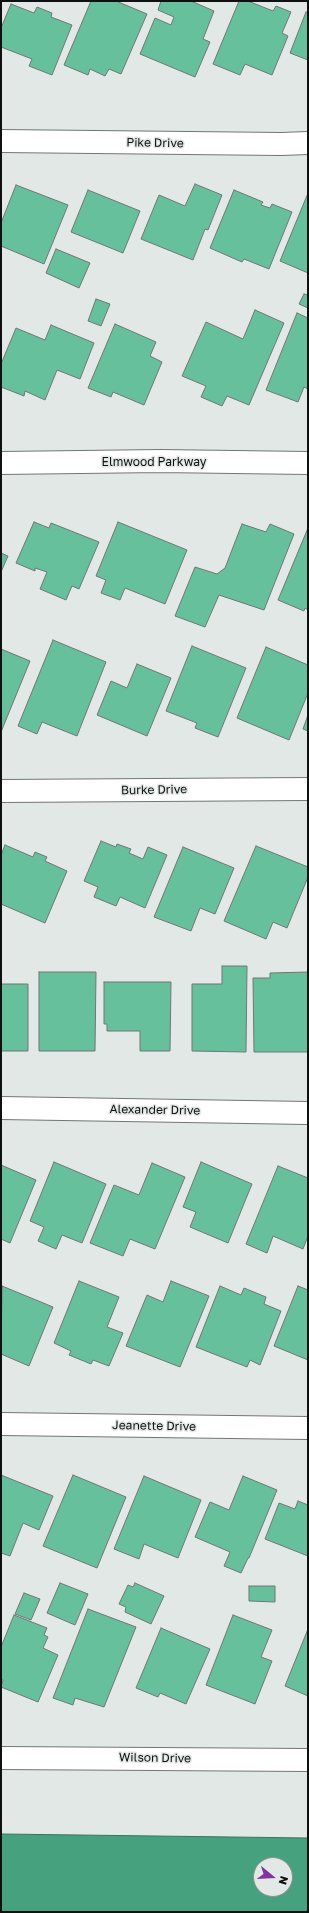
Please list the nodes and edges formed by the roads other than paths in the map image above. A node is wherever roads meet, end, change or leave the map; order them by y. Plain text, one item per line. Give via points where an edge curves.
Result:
1 (1, 141) edge
2 (308, 143) edge
3 (1, 463) edge
4 (308, 463) edge
5 (308, 789) edge
6 (1, 791) edge
7 (1, 1108) edge
8 (308, 1113) edge
9 (1, 1424) edge
10 (308, 1428) edge
11 (1, 1758) edge
12 (308, 1760) edge

1 - 2 street, Pike Drive
3 - 4 street, Elmwood Parkway
5 - 6 street, Burke Drive
7 - 8 street, Alexander Drive
9 - 10 street, Jeanette Drive
11 - 12 street, Wilson Drive

